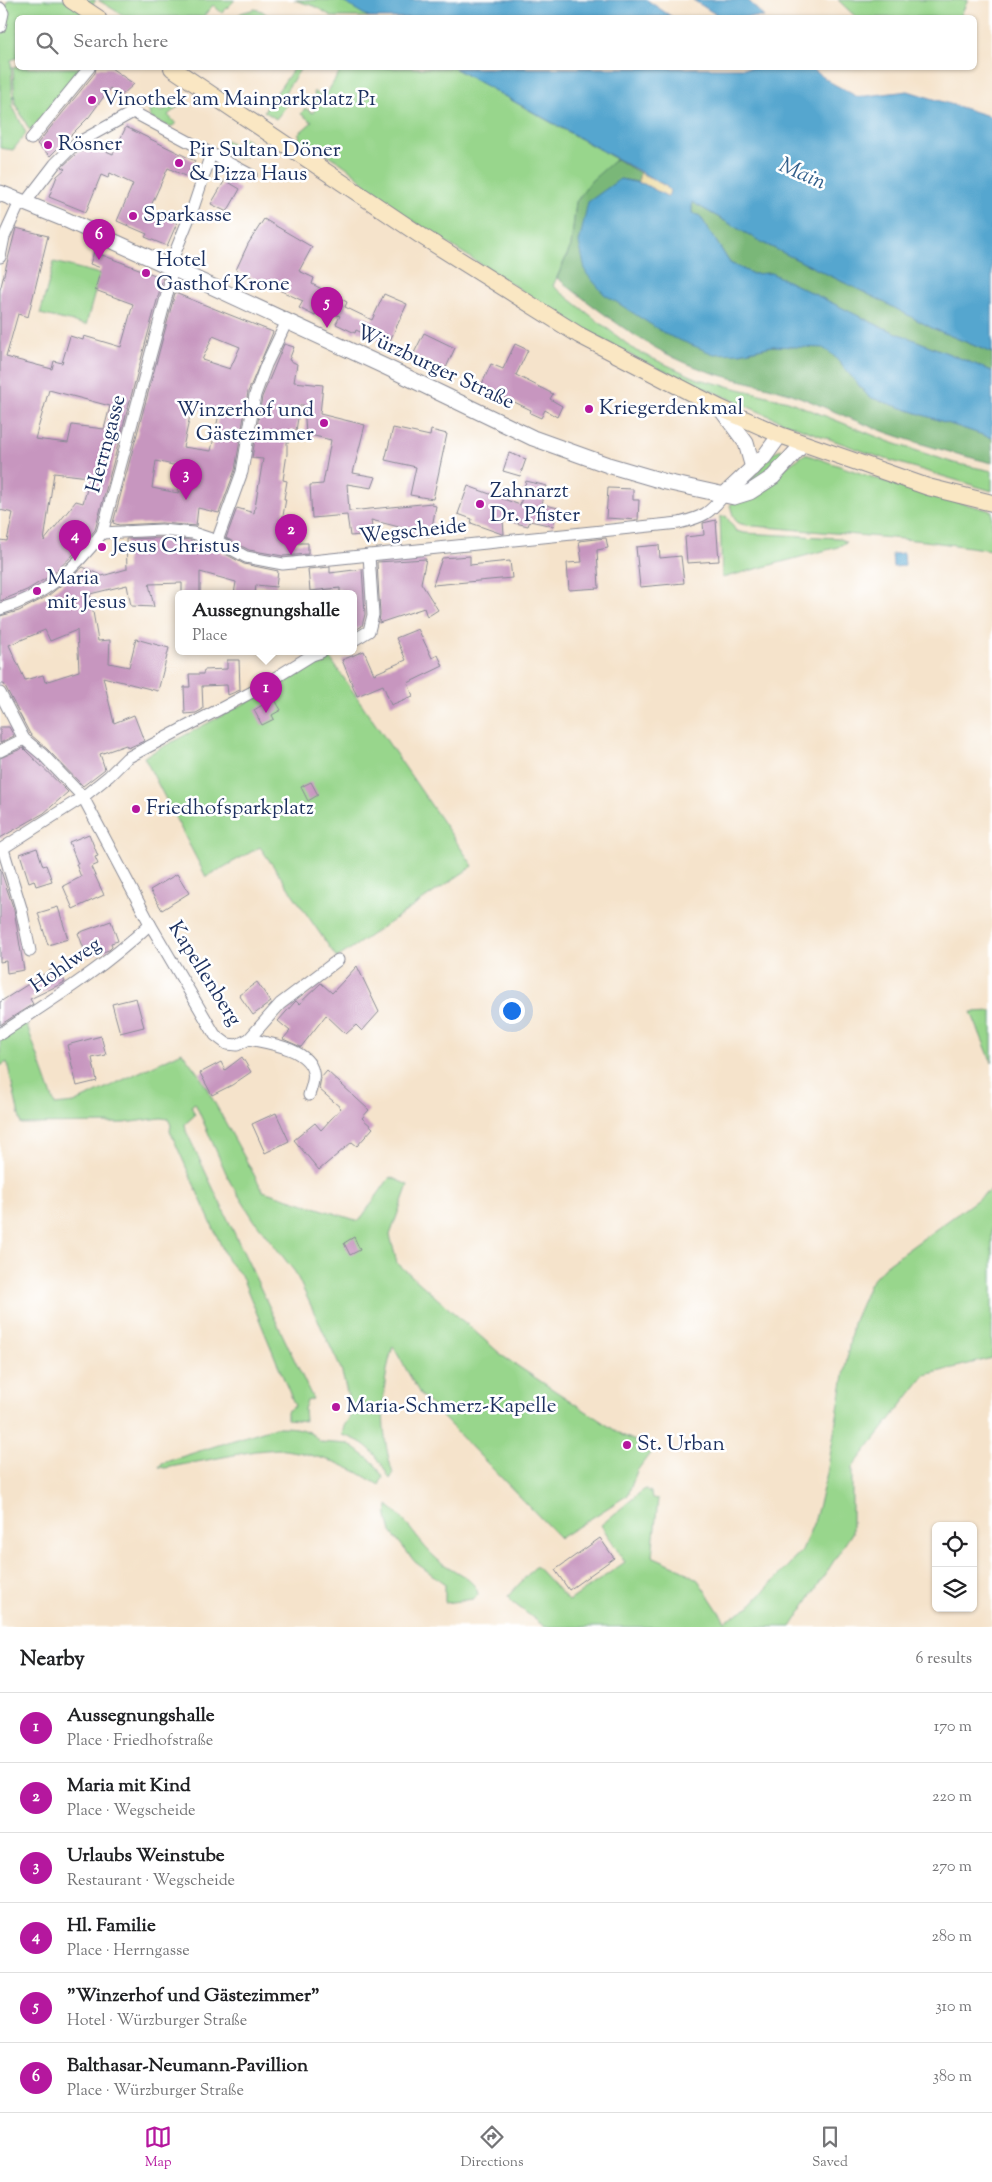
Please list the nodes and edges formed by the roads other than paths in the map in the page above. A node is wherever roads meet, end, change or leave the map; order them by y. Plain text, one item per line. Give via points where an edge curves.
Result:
1 (71, 0) edge
2 (0, 8) edge
3 (94, 15) edge
4 (0, 27) edge
5 (87, 70) edge
6 (175, 70) edge
7 (31, 139) dead end
8 (211, 154) junction
9 (251, 175) dead end
10 (0, 193) edge
11 (22, 203) junction
12 (0, 257) edge
13 (171, 269) junction
14 (287, 321) junction
15 (720, 408) junction
16 (780, 435) junction
17 (803, 444) junction
18 (753, 468) junction
19 (724, 495) junction
20 (992, 504) edge
21 (102, 533) junction
22 (217, 541) junction
23 (370, 555) junction
24 (0, 610) edge
25 (357, 638) edge
26 (312, 655) edge
27 (0, 693) edge
28 (24, 740) junction
29 (0, 751) edge
30 (83, 797) junction
31 (1, 850) edge
32 (150, 924) junction
33 (30, 951) dead end
34 (338, 960) dead end
35 (0, 1034) edge
36 (249, 1040) junction
37 (309, 1096) dead end

1 - 3 main road
2 - 4 street via 3,13
5 - 7 street
6 - 15 main road via 420,235 579,335
8 - 9 street
8 - 11 street via 133,112 74,145
8 - 13 street, Herrngasse
10 - 11 street, Würzburger Straße
11 - 12 street via 4,237
11 - 13 street, Würzburger Straße
13 - 14 street, Würzburger Straße
13 - 21 street, Herrngasse
14 - 19 street, Würzburger Straße via 570,453 666,482
14 - 22 street via 255,395 242,472
15 - 16 main road
15 - 18 street via 746,443
16 - 17 main road
16 - 18 street
17 - 19 street, Würzburger Straße via 782,469 760,487 734,497
17 - 20 main road via 928,487
18 - 19 street
19 - 23 street, Wegscheide via 709,513 679,523
21 - 22 street, Wegscheide via 161,530 193,533
21 - 24 street, Herrngasse via 65,575 27,599
22 - 23 street, Wegscheide via 246,557 283,564
23 - 25 street via 373,615 369,631
26 - 30 street via 254,691 127,758
27 - 28 street
28 - 29 street
28 - 30 street, Kapellenberg
30 - 31 street
30 - 32 street, Kapellenberg
31 - 33 street via 14,883
32 - 35 street, Hohlweg via 129,945 86,978
32 - 36 street, Kapellenberg via 215,1034 227,1044 237,1045
34 - 36 street, Kapellenberg via 280,1004
36 - 37 street via 286,1047 306,1059 314,1079

